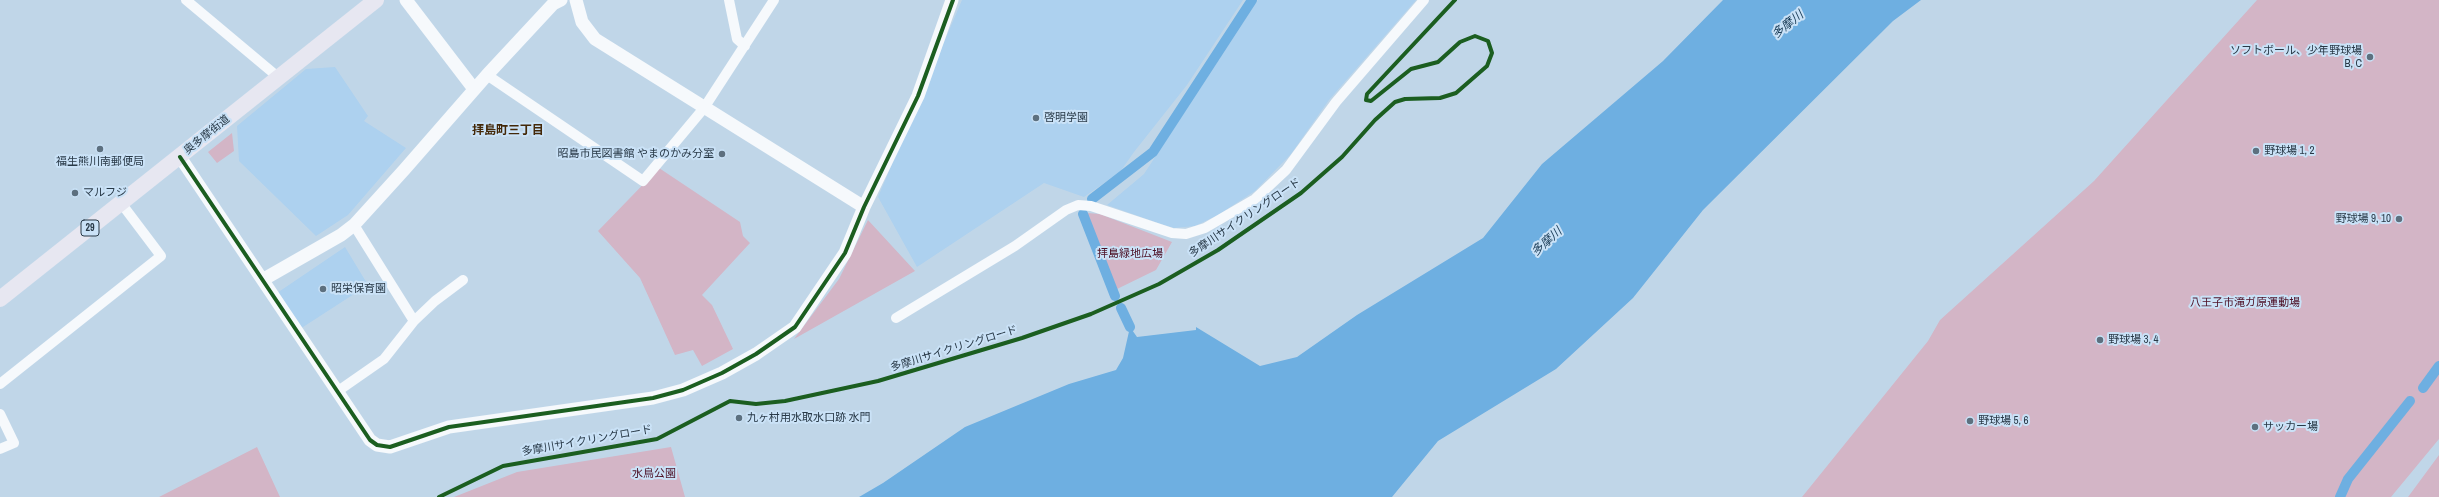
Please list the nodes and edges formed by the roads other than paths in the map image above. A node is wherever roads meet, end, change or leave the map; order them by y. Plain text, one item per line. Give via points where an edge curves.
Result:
1 (186, 0) edge
2 (376, 0) edge
3 (406, 0) edge
4 (561, 0) edge
5 (576, 0) edge
6 (730, 0) edge
7 (774, 0) edge
8 (952, 0) edge
9 (1424, 0) edge
10 (745, 46) junction
11 (487, 75) junction
12 (278, 77) junction
13 (474, 89) junction
14 (704, 108) junction
15 (180, 157) junction
16 (121, 203) junction
17 (864, 207) junction
18 (354, 225) junction
19 (264, 279) junction
20 (464, 280) dead end
21 (0, 299) edge
22 (896, 318) dead end
23 (414, 321) junction
24 (0, 384) edge
25 (338, 391) junction
26 (0, 414) edge
27 (0, 449) edge

1 - 12 street
2 - 12 main road, 奥多摩街道 / 29
3 - 13 street
4 - 11 street via 553,4
5 - 14 street via 582,22 595,39
6 - 10 street via 737,39
7 - 10 street
8 - 17 street via 918,96
9 - 22 street via 1336,102 1286,170 1255,198 1205,228 1186,234 1172,233 1091,206 1078,205 1066,210 1015,246
10 - 14 street
11 - 13 street
11 - 14 street via 644,181
12 - 15 main road, 奥多摩街道 / 29
13 - 18 street
14 - 17 street
15 - 16 main road, 奥多摩街道 / 29
15 - 19 street
16 - 21 main road, 奥多摩街道 / 29
16 - 24 street via 161,256
17 - 25 street via 842,258 795,327 756,354 722,373 683,390 653,398 449,427 388,448 376,445 370,440
18 - 19 street
18 - 23 street
19 - 25 street
20 - 23 street via 435,301
23 - 25 street via 384,359
26 - 27 street via 14,443

